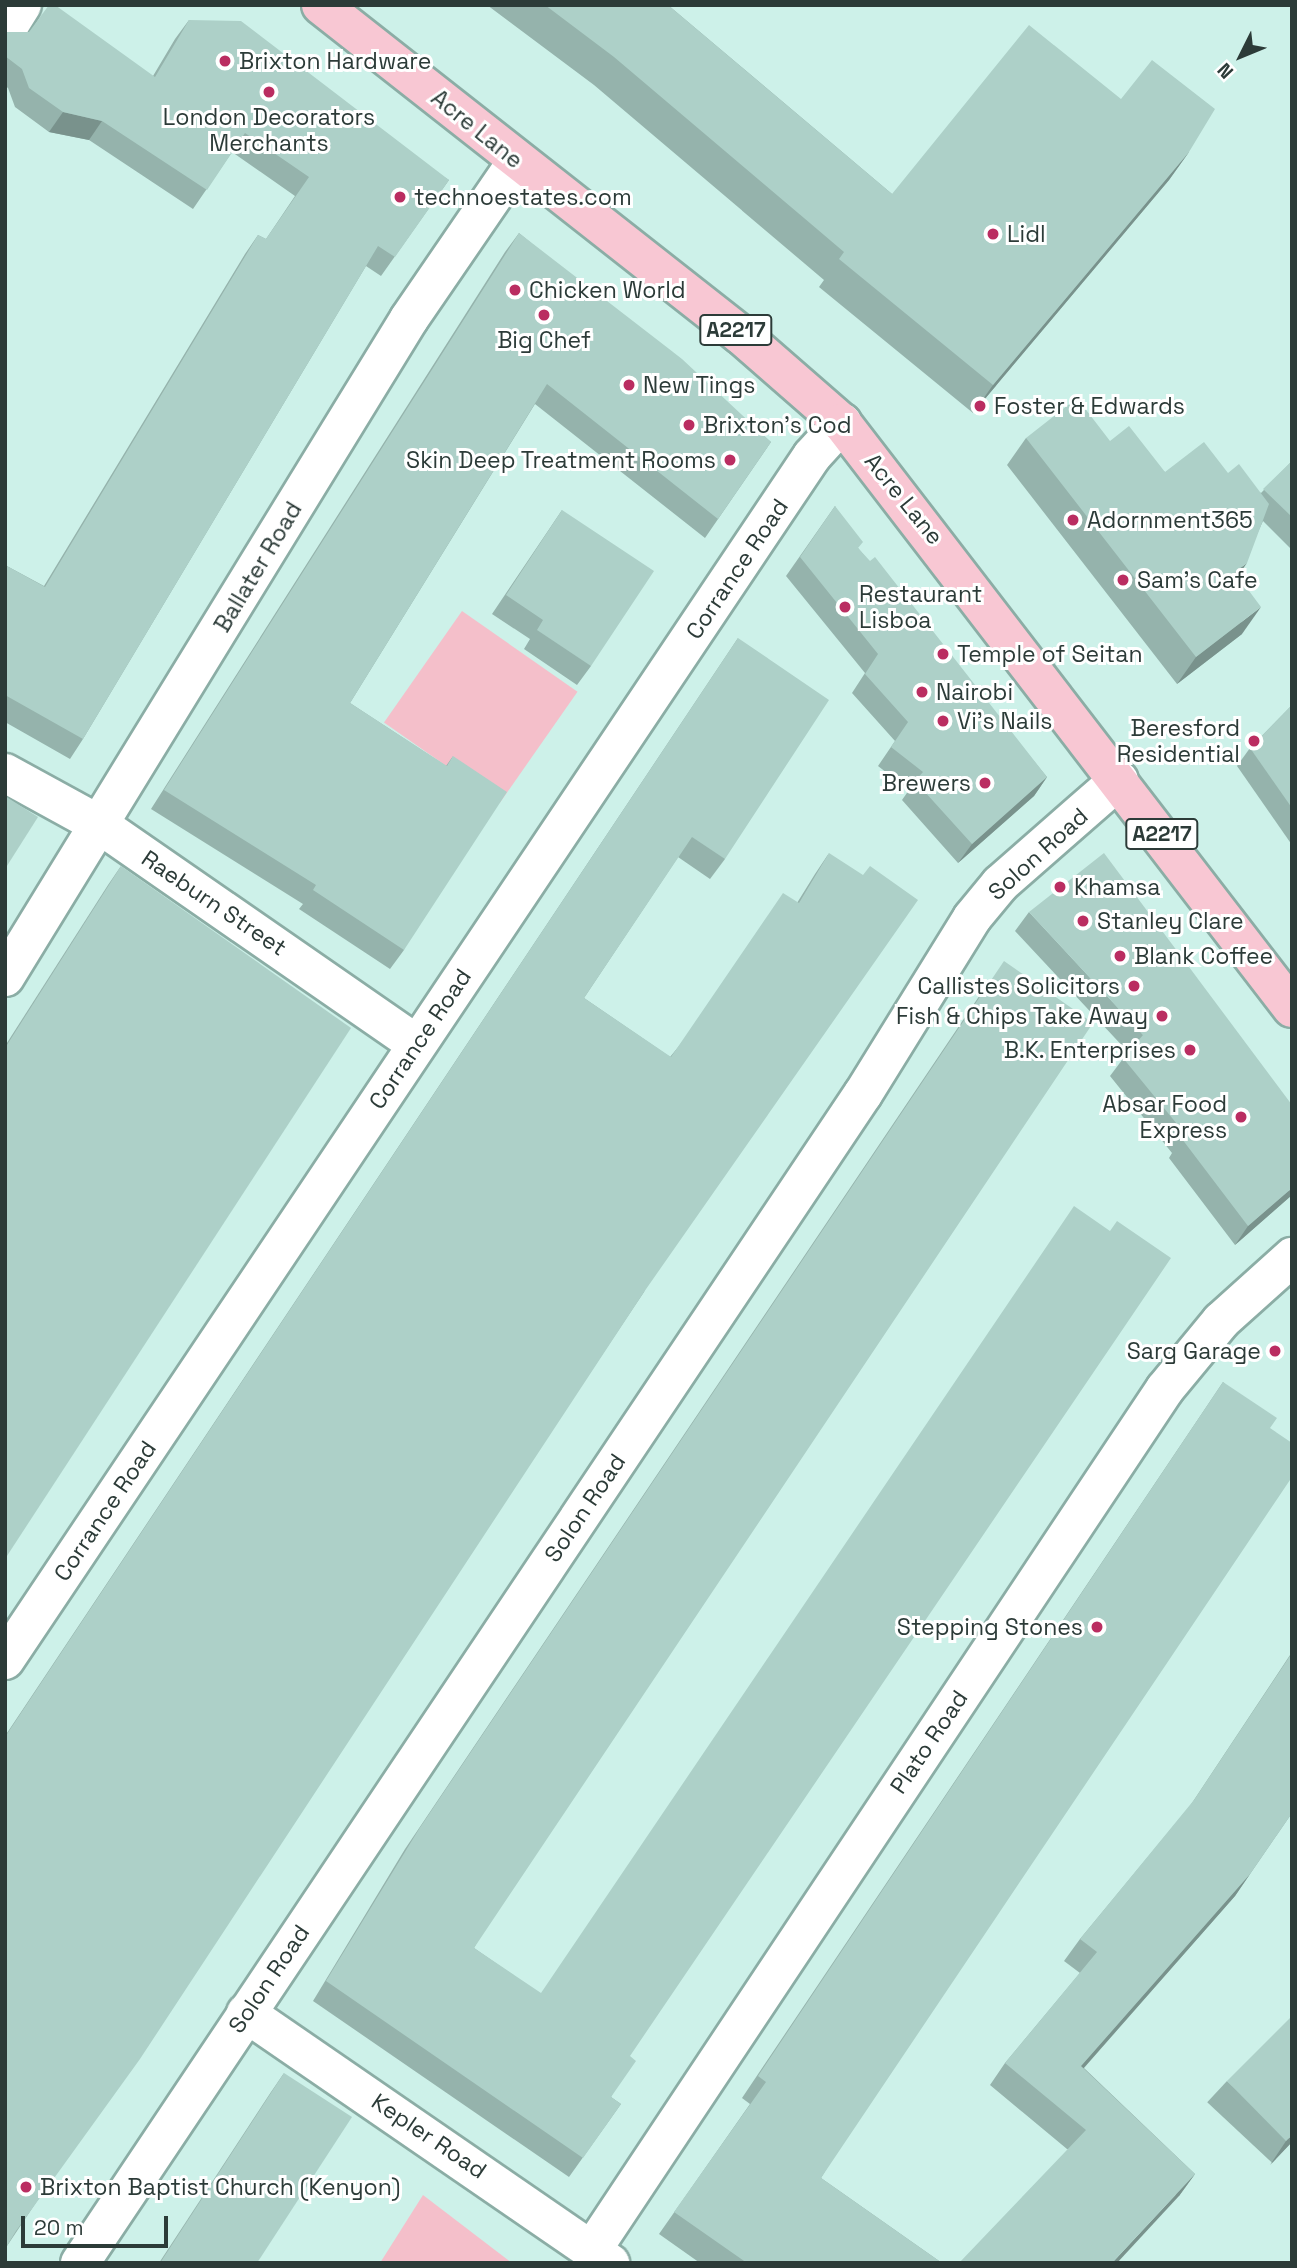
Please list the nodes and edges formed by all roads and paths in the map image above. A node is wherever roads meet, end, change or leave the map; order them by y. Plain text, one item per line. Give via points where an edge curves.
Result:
1 (22, 5) edge
2 (321, 5) edge
3 (5, 32) edge
4 (517, 161) junction
5 (842, 423) junction
6 (5, 773) edge
7 (1119, 779) junction
8 (100, 825) junction
9 (5, 977) edge
10 (1292, 1008) edge
11 (416, 1044) junction
12 (1292, 1257) edge
13 (5, 1660) edge
14 (246, 2013) junction
15 (601, 2256) edge
16 (80, 2263) edge

1 - 3 street
2 - 4 main road, Acre Lane / A2217
4 - 5 main road, Acre Lane / A2217 via 741,335
4 - 8 street, Ballater Road via 409,319
5 - 7 main road, Acre Lane / A2217
5 - 11 street, Corrance Road via 812,456
6 - 8 street, Raeburn Street
7 - 10 main road, Acre Lane / A2217
7 - 14 street, Solon Road via 1000,884 972,918 863,1094
8 - 9 street, Ballater Road
8 - 11 street, Raeburn Street
11 - 13 street, Corrance Road
12 - 15 street, Plato Road via 1221,1321 1165,1389
14 - 15 street, Kepler Road
14 - 16 street, Solon Road

